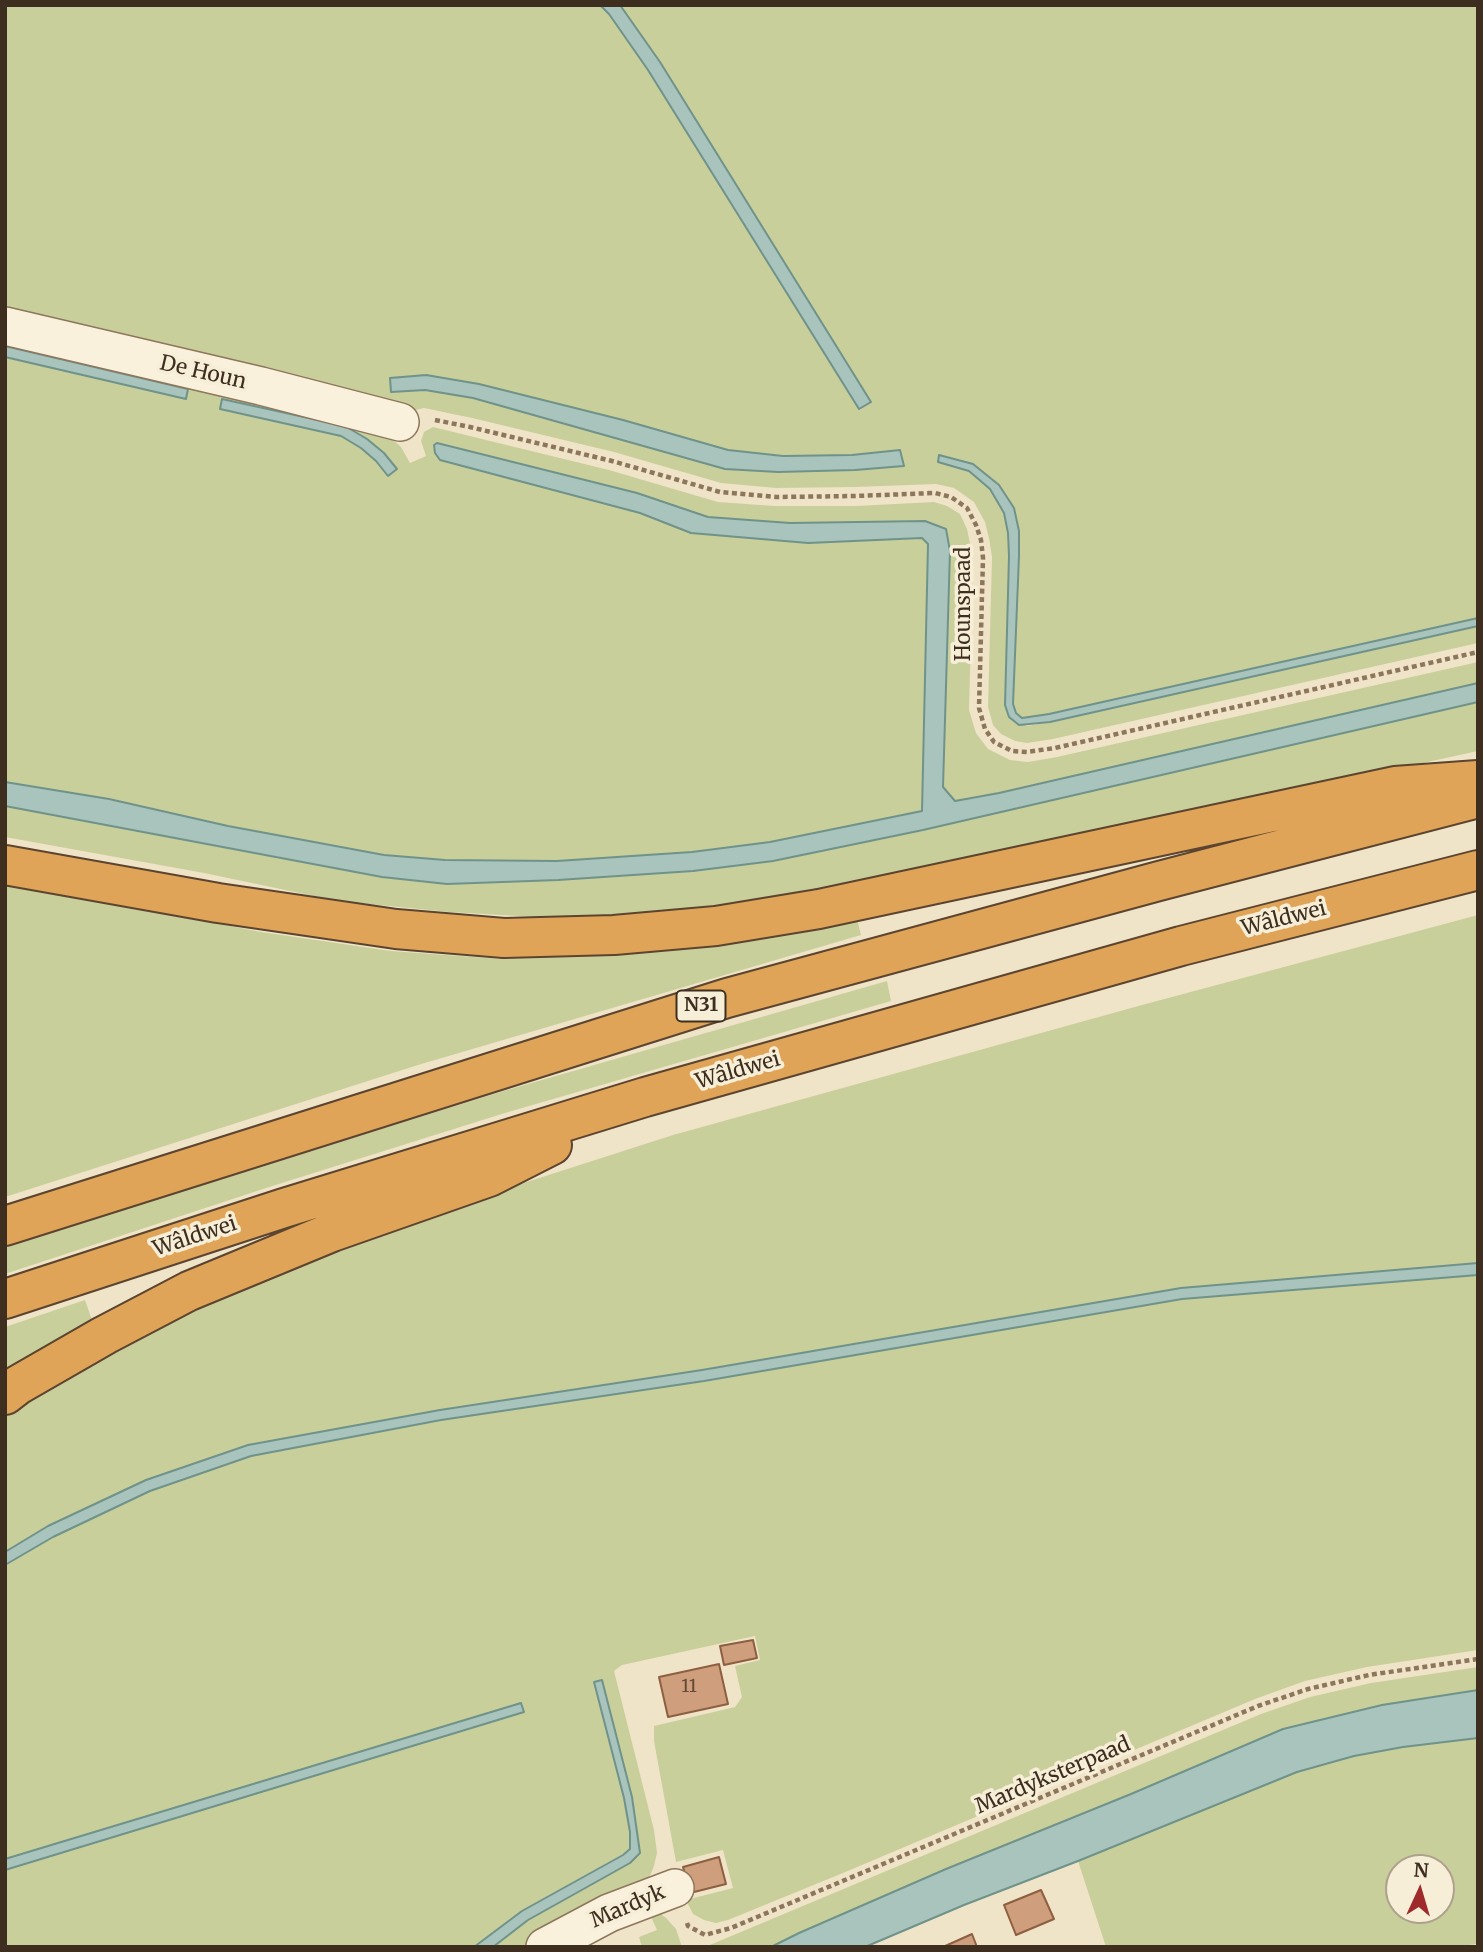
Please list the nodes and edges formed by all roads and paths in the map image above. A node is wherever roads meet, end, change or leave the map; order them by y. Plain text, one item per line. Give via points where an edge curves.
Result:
1 (5, 326) edge
2 (400, 422) joint
3 (1478, 652) edge
4 (1478, 780) edge
5 (1478, 798) edge
6 (5, 865) edge
7 (1478, 870) edge
8 (645, 1097) junction
9 (5, 1226) edge
10 (5, 1298) edge
11 (5, 1395) edge
12 (1478, 1658) edge
13 (675, 1888) joint
14 (545, 1947) edge

1 - 2 street, De Houn
2 - 3 path, Hounspaad via 424,418 470,426 720,492 776,497 935,493 951,497 967,508 981,540 979,708 994,742 1012,751 1055,748
4 - 6 highway via 1395,786 819,909 716,926 614,935 504,938 396,929
5 - 9 highway, N31 via 727,998
7 - 8 highway, Wâldwei via 1181,946
8 - 10 highway, Wâldwei
8 - 11 highway via 489,1177 332,1232 189,1291
12 - 13 path, Mardyksterpaad via 1369,1675 1258,1706 731,1928 705,1935 688,1926
13 - 14 street, Mardyk via 609,1913

